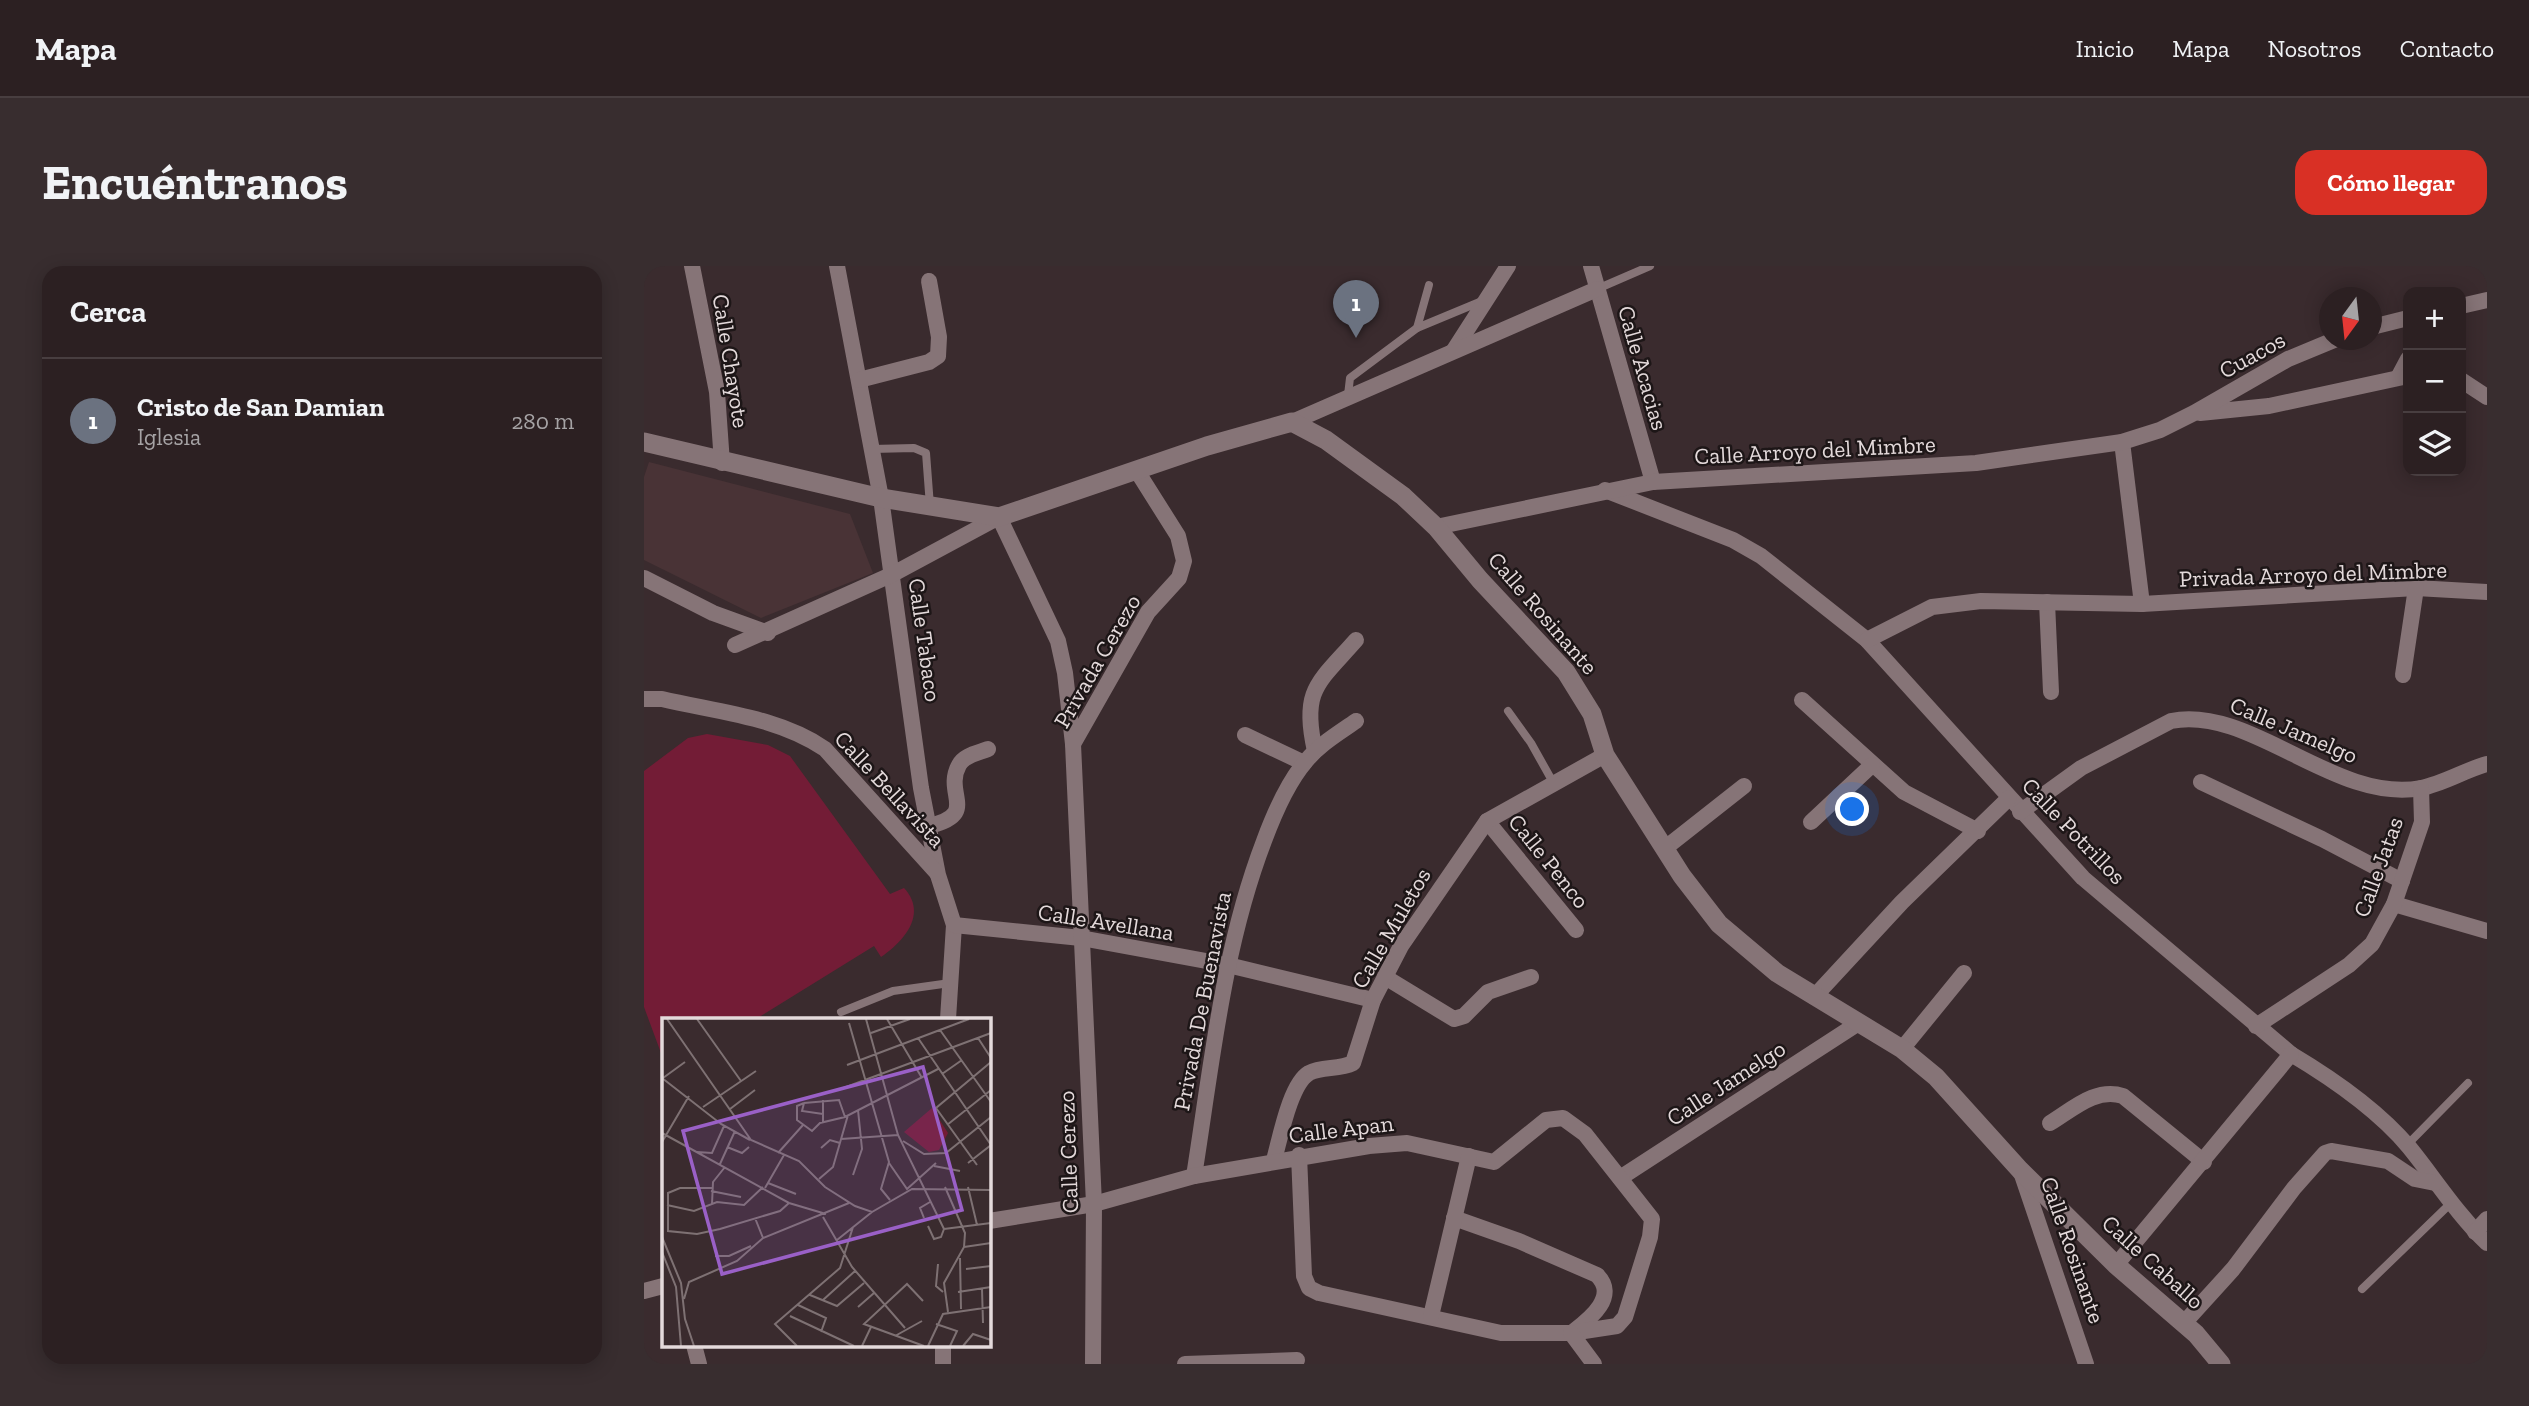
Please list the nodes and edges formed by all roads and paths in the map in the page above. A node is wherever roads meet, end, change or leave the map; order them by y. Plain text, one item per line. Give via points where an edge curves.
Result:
1 (692, 266) edge
2 (838, 266) edge
3 (1508, 266) edge
4 (1591, 266) edge
5 (1650, 266) edge
6 (929, 281) dead end
7 (1429, 285) dead end
8 (1597, 289) junction
9 (1487, 299) junction
10 (2487, 300) edge
11 (2466, 305) edge
12 (2403, 319) edge
13 (2382, 324) edge
14 (1417, 328) junction
15 (2319, 346) edge
16 (1454, 351) junction
17 (2403, 376) edge
18 (859, 380) junction
19 (2466, 383) edge
20 (1348, 396) junction
21 (2487, 397) edge
22 (2194, 413) junction
23 (1292, 422) junction
24 (644, 442) edge
25 (2122, 442) junction
26 (872, 449) junction
27 (722, 463) junction
28 (1137, 471) junction
29 (1653, 482) junction
30 (1605, 490) junction
31 (881, 498) junction
32 (930, 506) junction
33 (999, 517) junction
34 (1436, 527) junction
35 (893, 574) junction
36 (644, 578) edge
37 (2416, 588) junction
38 (2487, 592) edge
39 (2047, 602) junction
40 (2142, 604) junction
41 (768, 633) junction
42 (1356, 640) dead end
43 (1867, 640) junction
44 (735, 645) dead end
45 (2403, 675) dead end
46 (2051, 692) dead end
47 (644, 699) edge
48 (1801, 700) dead end
49 (1508, 711) dead end
50 (1356, 721) dead end
51 (1245, 735) dead end
52 (1073, 744) junction
53 (988, 749) dead end
54 (1605, 755) junction
55 (1309, 757) junction
56 (2487, 764) edge
57 (1872, 765) junction
58 (2201, 782) dead end
59 (1554, 783) junction
60 (1744, 786) dead end
61 (2421, 788) junction
62 (2009, 798) junction
63 (2020, 812) junction
64 (1487, 821) junction
65 (1811, 822) dead end
66 (929, 826) junction
67 (1978, 831) junction
68 (1664, 849) junction
69 (938, 875) junction
70 (2402, 881) junction
71 (2394, 904) junction
72 (954, 925) junction
73 (1576, 930) dead end
74 (2487, 931) edge
75 (1081, 938) junction
76 (1228, 965) junction
77 (1964, 973) dead end
78 (1531, 977) dead end
79 (1385, 978) junction
80 (950, 983) junction
81 (1814, 997) junction
82 (1373, 1000) junction
83 (841, 1012) dead end
84 (948, 1018) edge
85 (1857, 1024) junction
86 (2256, 1026) junction
87 (1902, 1049) junction
88 (2291, 1054) junction
89 (2468, 1083) dead end
90 (2050, 1123) dead end
91 (2407, 1145) junction
92 (1299, 1155) junction
93 (1469, 1156) junction
94 (1275, 1160) junction
95 (2204, 1162) junction
96 (2020, 1170) junction
97 (1194, 1176) junction
98 (1620, 1178) junction
99 (2435, 1183) junction
100 (2451, 1203) junction
101 (1094, 1204) junction
102 (1454, 1218) junction
103 (2487, 1219) edge
104 (990, 1221) edge
105 (2481, 1237) edge
106 (2116, 1265) junction
107 (662, 1286) edge
108 (2362, 1289) dead end
109 (644, 1291) edge
110 (1431, 1316) junction
111 (2184, 1322) junction
112 (1571, 1333) junction
113 (694, 1346) edge
114 (943, 1346) edge
115 (1297, 1360) dead end
116 (699, 1364) edge
117 (943, 1364) edge
118 (1093, 1364) edge
119 (1185, 1364) edge
120 (1594, 1364) edge
121 (2086, 1364) edge
122 (2221, 1364) edge

1 - 27 street, Calle Chayote via 717,393
2 - 18 street, Calle Tabaco
3 - 9 street
4 - 8 street, Calle Acacias
5 - 8 lane
6 - 18 street via 938,356
7 - 14 lane
8 - 16 street
8 - 29 street, Calle Acacias
9 - 14 lane
9 - 16 street
10 - 11 street
12 - 13 street
14 - 20 lane via 1350,378
15 - 22 street, Cuacos
16 - 20 street
17 - 22 street via 2269,406
18 - 26 street, Calle Tabaco
19 - 21 street
20 - 23 street
22 - 25 street, Calle Arroyo del Mimbre
23 - 28 street
23 - 34 street, Calle Rosinante via 1376,473
24 - 27 street
25 - 29 street, Calle Arroyo del Mimbre via 1976,463
25 - 40 street
26 - 31 street, Calle Tabaco
26 - 32 lane via 914,448 926,453
27 - 31 street
28 - 33 street
28 - 52 street, Privada Cerezo via 1178,536 1183,569 1173,588 1148,612
29 - 30 street, Calle Arroyo del Mimbre
30 - 34 street, Calle Arroyo del Mimbre
30 - 43 street, Calle Potrillos via 1733,540 1761,556
31 - 32 street
31 - 35 street, Calle Tabaco
32 - 33 street
33 - 35 street
33 - 52 street via 1058,641
34 - 54 street, Calle Rosinante via 1581,692
35 - 41 street
35 - 66 street, Calle Tabaco
36 - 41 street via 713,613
37 - 38 street, Privada Arroyo del Mimbre
37 - 40 street, Privada Arroyo del Mimbre
37 - 45 street
39 - 40 street, Privada Arroyo del Mimbre
39 - 43 street, Privada Arroyo del Mimbre via 1950,603 1932,607
39 - 46 street
41 - 44 street
42 - 55 street via 1319,683 1310,701
43 - 62 street, Calle Potrillos
47 - 69 street, Calle Bellavista via 662,699 785,727 806,736 825,749
48 - 57 street
49 - 59 lane
50 - 55 street, Privada De Buenavista
51 - 55 street
52 - 75 street, Privada Cerezo
53 - 66 street via 966,757 959,765 955,815
54 - 59 street, Calle Muletos
54 - 68 street, Calle Rosinante
55 - 76 street, Privada De Buenavista via 1271,821 1244,891
56 - 61 street, Calle Jamelgo
57 - 65 street
57 - 67 street via 1923,804
58 - 70 street
59 - 64 street, Calle Muletos
60 - 68 street
61 - 63 street, Calle Jamelgo via 2353,780 2215,721 2184,718 2081,768
61 - 70 street, Calle Jatas via 2422,822
62 - 63 street, Calle Potrillos
62 - 67 street
63 - 86 street, Calle Potrillos via 2083,878
64 - 73 street, Calle Penco
64 - 79 street, Calle Muletos via 1401,946
66 - 69 street, Calle Tabaco
67 - 81 street via 1902,902
68 - 81 street, Calle Rosinante via 1719,924 1777,974
69 - 72 street, Calle Tabaco
70 - 71 street, Calle Jatas
71 - 74 street
71 - 86 street, Calle Jatas via 2372,944 2349,965
72 - 75 street, Calle Avellana
72 - 80 street, Calle Tabaco
75 - 76 street, Calle Avellana
75 - 101 street, Calle Cerezo
76 - 82 street, Calle Avellana
76 - 97 street, Privada De Buenavista
77 - 87 street
78 - 79 street via 1488,992 1462,1018 1451,1018
79 - 82 street, Calle Muletos
80 - 83 lane via 893,991
80 - 84 street, Calle Tabaco
81 - 85 street, Calle Rosinante
82 - 94 street, Calle Muletos via 1353,1063 1313,1071 1303,1079
85 - 87 street, Calle Rosinante
85 - 98 street, Calle Jamelgo
86 - 88 street, Calle Potrillos
87 - 96 street, Calle Rosinante via 1961,1102
88 - 91 street, Calle Potrillos via 2329,1077
88 - 95 street
89 - 91 lane
90 - 95 street via 2100,1093 2112,1092
91 - 99 street, Calle Potrillos
92 - 93 street, Calle Apan via 1407,1143
92 - 94 street, Calle Apan
92 - 110 street via 1304,1276 1309,1288
93 - 98 street, Calle Apan via 1500,1161 1546,1120 1563,1118 1585,1134
93 - 102 street
94 - 97 street, Calle Apan
95 - 106 street
96 - 106 street, Calle Caballo
96 - 121 street, Calle Rosinante
97 - 101 street, Calle Apan
98 - 112 street, Calle Apan via 1652,1219 1645,1256 1623,1321 1617,1326
99 - 100 street, Calle Potrillos
99 - 111 street via 2415,1179 2388,1161 2325,1153 2233,1269
100 - 105 street, Calle Potrillos
100 - 108 lane
101 - 104 street, Calle Apan
101 - 118 street, Calle Cerezo
102 - 110 street
102 - 112 street via 1597,1275 1604,1282 1605,1293 1598,1311
103 - 105 street
106 - 111 street, Calle Caballo
107 - 109 street
110 - 112 street via 1501,1333
111 - 122 street, Calle Caballo
112 - 120 street
113 - 116 street
114 - 117 street
115 - 119 street

